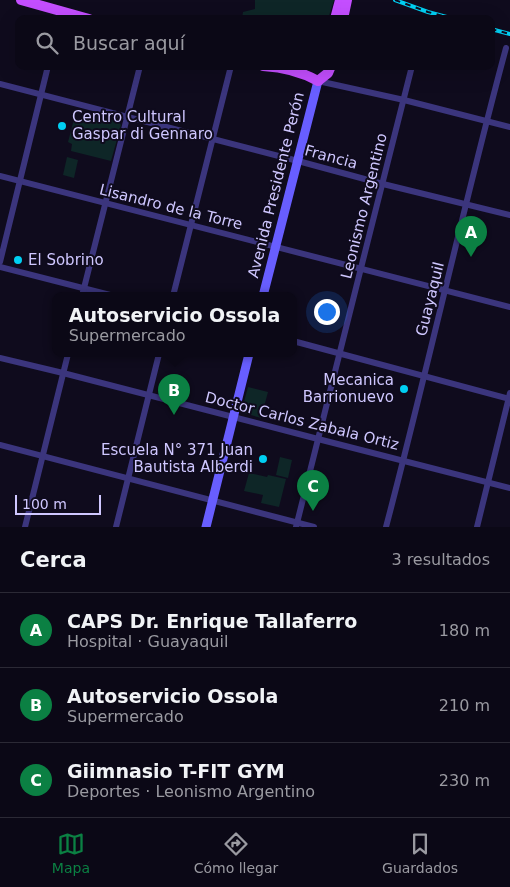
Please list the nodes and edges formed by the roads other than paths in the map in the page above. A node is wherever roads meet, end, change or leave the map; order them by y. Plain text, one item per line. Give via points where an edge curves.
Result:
1 (21, 0) edge
2 (340, 0) edge
3 (347, 0) edge
4 (61, 15) edge
5 (336, 15) edge
6 (344, 15) edge
7 (506, 48) dead end
8 (47, 70) edge
9 (139, 70) edge
10 (230, 70) edge
11 (269, 70) edge
12 (287, 70) edge
13 (322, 70) edge
14 (329, 70) edge
15 (411, 70) edge
16 (318, 81) junction
17 (0, 84) edge
18 (41, 95) junction
19 (404, 100) junction
20 (127, 117) junction
21 (487, 120) junction
22 (510, 126) edge
23 (212, 139) junction
24 (298, 161) junction
25 (0, 176) edge
26 (20, 181) junction
27 (383, 184) junction
28 (106, 203) junction
29 (466, 204) junction
30 (510, 215) edge
31 (191, 225) junction
32 (276, 246) junction
33 (0, 262) edge
34 (0, 267) edge
35 (361, 268) junction
36 (84, 288) junction
37 (445, 290) junction
38 (83, 292) edge
39 (99, 292) edge
40 (174, 292) edge
41 (264, 292) edge
42 (510, 307) edge
43 (297, 342) edge
44 (339, 353) junction
45 (67, 357) edge
46 (158, 357) edge
47 (248, 357) edge
48 (0, 358) edge
49 (63, 373) junction
50 (424, 376) junction
51 (148, 395) junction
52 (510, 397) edge
53 (234, 417) junction
54 (318, 439) junction
55 (0, 446) edge
56 (43, 456) junction
57 (404, 460) junction
58 (128, 478) junction
59 (488, 482) junction
60 (510, 488) edge
61 (213, 501) junction
62 (297, 525) edge
63 (25, 527) edge
64 (116, 527) edge
65 (206, 527) edge
66 (314, 527) edge
67 (386, 527) edge
68 (477, 527) edge

1 - 4 main road
2 - 5 main road
3 - 6 main road
7 - 21 street, Guayaquil
8 - 18 street
9 - 20 street
10 - 23 street
11 - 16 main road
12 - 16 main road
13 - 16 main road, Avenida Presidente Perón
14 - 16 main road, Avenida Presidente Perón
15 - 19 street, Leonismo Argentino
16 - 19 street
16 - 24 main road, Avenida Presidente Perón
17 - 18 street, Francia
18 - 20 street, Francia
18 - 26 street
19 - 21 street
19 - 27 street, Leonismo Argentino
20 - 23 street, Francia
20 - 28 street
21 - 22 street
21 - 29 street, Guayaquil
23 - 24 street, Francia
23 - 31 street
24 - 27 street, Francia
24 - 32 main road, Avenida Presidente Perón
25 - 26 street, Lisandro de la Torre
26 - 28 street, Lisandro de la Torre
26 - 33 street
27 - 29 street, Francia
27 - 35 street, Leonismo Argentino
28 - 31 street, Lisandro de la Torre
28 - 36 street
29 - 30 street, Francia
29 - 37 street, Guayaquil
31 - 32 street, Lisandro de la Torre
31 - 40 street
32 - 35 street, Lisandro de la Torre
32 - 41 main road, Avenida Presidente Perón
34 - 36 street
35 - 37 street, Lisandro de la Torre
35 - 44 street, Leonismo Argentino
36 - 38 street
36 - 39 street
37 - 42 street, Lisandro de la Torre
37 - 50 street, Guayaquil
43 - 44 street
44 - 50 street
44 - 54 street, Leonismo Argentino
45 - 49 street
46 - 51 street
47 - 53 main road
48 - 49 street, Doctor Carlos Zabala Ortiz
49 - 51 street, Doctor Carlos Zabala Ortiz
49 - 56 street
50 - 52 street
50 - 57 street, Guayaquil
51 - 53 street, Doctor Carlos Zabala Ortiz
51 - 58 street
52 - 59 street
53 - 54 street, Doctor Carlos Zabala Ortiz
53 - 61 main road
54 - 57 street, Doctor Carlos Zabala Ortiz
54 - 62 street, Leonismo Argentino
55 - 56 street
56 - 58 street
56 - 63 street
57 - 59 street, Doctor Carlos Zabala Ortiz
57 - 67 street, Guayaquil
58 - 61 street
58 - 64 street
59 - 60 street, Doctor Carlos Zabala Ortiz
59 - 68 street
61 - 62 street
61 - 65 main road
62 - 66 street

